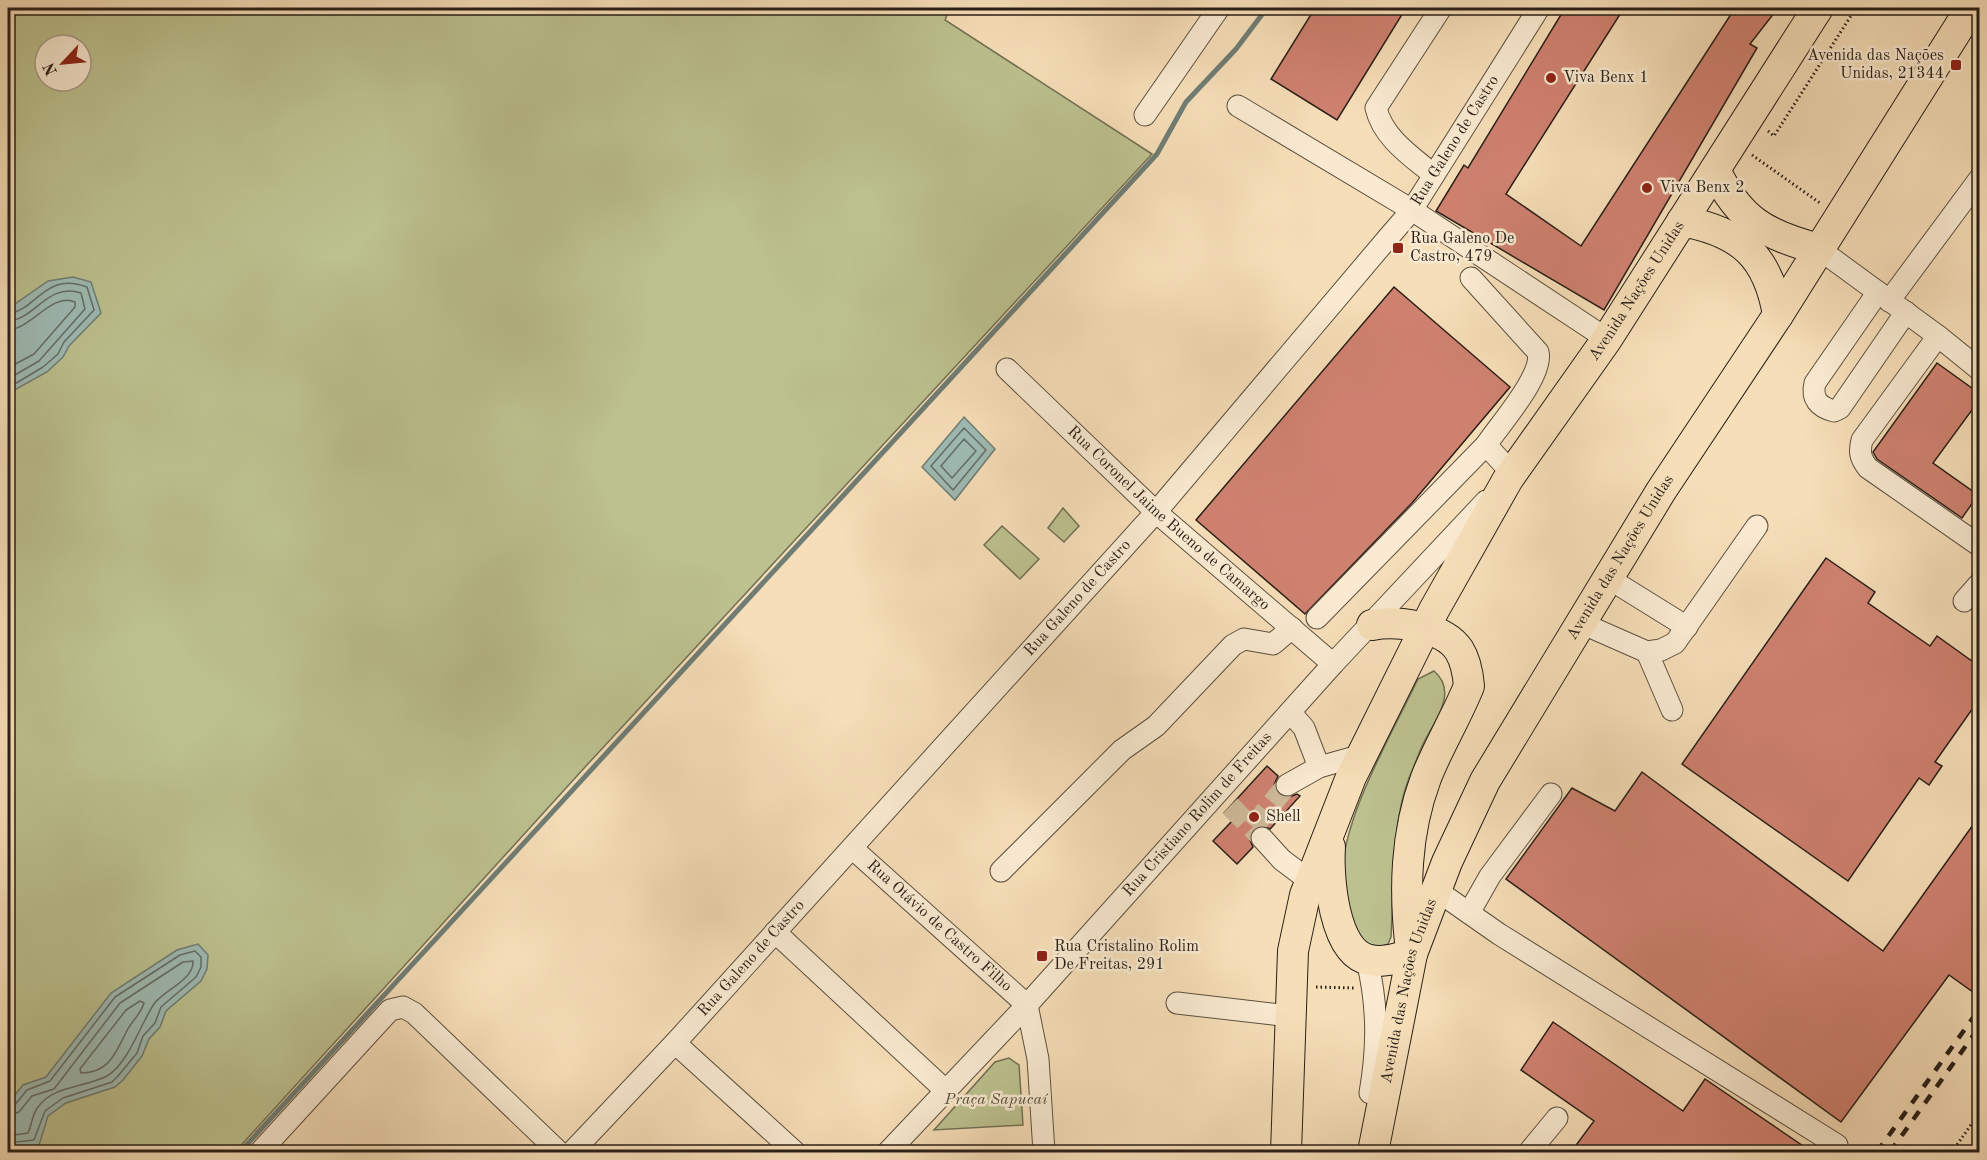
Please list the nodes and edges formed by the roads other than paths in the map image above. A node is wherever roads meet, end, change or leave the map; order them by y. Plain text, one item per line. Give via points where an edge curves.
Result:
1 (1219, 8) edge
2 (1441, 8) edge
3 (1539, 8) edge
4 (1818, 8) edge
5 (1970, 9) edge
6 (1238, 106) dead end
7 (1145, 115) dead end
8 (1715, 170) junction
9 (1434, 175) junction
10 (1980, 178) edge
11 (1412, 210) junction
12 (1682, 221) junction
13 (1819, 249) junction
14 (1471, 278) dead end
15 (1891, 302) junction
16 (1778, 315) junction
17 (1938, 336) junction
18 (1607, 339) junction
19 (1007, 369) dead end
20 (1980, 370) edge
21 (1486, 445) junction
22 (1510, 476) junction
23 (1156, 512) junction
24 (1757, 526) dead end
25 (1980, 546) edge
26 (1608, 578) junction
27 (1980, 583) edge
28 (1964, 601) dead end
29 (1317, 618) dead end
30 (1581, 623) junction
31 (1372, 624) junction
32 (1687, 627) junction
33 (1292, 628) junction
34 (1424, 629) junction
35 (1647, 652) junction
36 (1334, 664) junction
37 (1672, 710) dead end
38 (1290, 712) junction
39 (1362, 755) junction
40 (1319, 767) junction
41 (1287, 785) tunnel mouth
42 (1551, 794) dead end
43 (1331, 826) junction
44 (1262, 838) tunnel mouth
45 (852, 848) junction
46 (1001, 871) dead end
47 (1310, 881) junction
48 (1436, 890) junction
49 (1469, 913) junction
50 (775, 932) junction
51 (1412, 954) junction
52 (1370, 972) junction
53 (1177, 1003) dead end
54 (1027, 1005) junction
55 (1289, 1016) junction
56 (675, 1043) junction
57 (945, 1090) junction
58 (1557, 1118) dead end
59 (1837, 1145) dead end
60 (260, 1152) edge
61 (559, 1152) edge
62 (572, 1152) edge
63 (795, 1152) edge
64 (888, 1152) edge
65 (1044, 1152) edge
66 (1286, 1152) edge
67 (1360, 1152) edge
68 (1373, 1152) edge
69 (1528, 1152) edge

1 - 7 street
2 - 9 street via 1376,108 1380,125
3 - 9 street, Rua Galeno de Castro
4 - 8 highway, Avenida Nações Unidas
5 - 13 highway, Avenida das Nações Unidas
6 - 11 street
8 - 12 highway, Avenida Nações Unidas
8 - 13 highway via 1741,212 1790,243
9 - 11 street, Rua Galeno de Castro
10 - 15 street
11 - 18 street
11 - 23 street, Rua Galeno de Castro
12 - 16 highway via 1726,234 1754,252 1773,288
12 - 18 highway, Avenida Nações Unidas
13 - 15 street
13 - 16 highway, Avenida das Nações Unidas
14 - 21 street via 1540,358 1530,382
15 - 15 street via 1839,408 1826,409 1814,399 1815,383
15 - 17 street
16 - 26 highway, Avenida das Nações Unidas via 1660,491
17 - 20 street
17 - 25 street via 1862,440 1859,450 1868,468
18 - 22 highway, Avenida Nações Unidas
19 - 23 street, Rua Coronel Jaime Bueno de Camargo
21 - 22 street
21 - 29 street
22 - 31 street, Rua Cristiano Rolim de Freitas
22 - 34 highway
23 - 33 street, Rua Coronel Jaime Bueno de Camargo
23 - 45 street, Rua Galeno de Castro
24 - 32 street
26 - 30 highway, Avenida das Nações Unidas
26 - 32 street
27 - 28 street
30 - 35 street
30 - 48 highway, Avenida das Nações Unidas via 1485,781
31 - 34 highway via 1390,621
31 - 36 street, Rua Cristiano Rolim de Freitas
32 - 35 street via 1675,643
33 - 36 street, Rua Coronel Jaime Bueno de Camargo
33 - 46 street via 1273,644 1244,639 1233,645 1156,726 1122,750
34 - 39 highway
34 - 51 highway via 1450,640 1458,649 1469,686 1416,808 1405,902
35 - 37 street
36 - 38 street, Rua Cristiano Rolim de Freitas
38 - 40 street via 1304,728
38 - 54 street, Rua Cristiano Rolim de Freitas via 1224,799
39 - 40 street
39 - 43 highway
40 - 41 street
42 - 49 street via 1490,876
43 - 47 highway
43 - 52 highway via 1331,901 1341,929
44 - 47 street via 1282,860
45 - 50 street, Rua Galeno de Castro
45 - 54 street, Rua Otávio de Castro Filho
47 - 55 highway via 1293,951
48 - 49 street
48 - 51 highway, Avenida das Nações Unidas
49 - 59 street
50 - 56 street, Rua Galeno de Castro
50 - 57 street
51 - 52 highway via 1385,961
51 - 68 highway, Avenida das Nações Unidas
52 - 67 street via 1378,1038
53 - 55 street
54 - 57 street, Rua Cristiano Rolim de Freitas
54 - 65 street via 1038,1059
55 - 66 highway
56 - 62 street, Rua Galeno de Castro
56 - 63 street
57 - 64 street, Rua Cristiano Rolim de Freitas
58 - 69 street
60 - 61 street via 390,1010 403,1007

